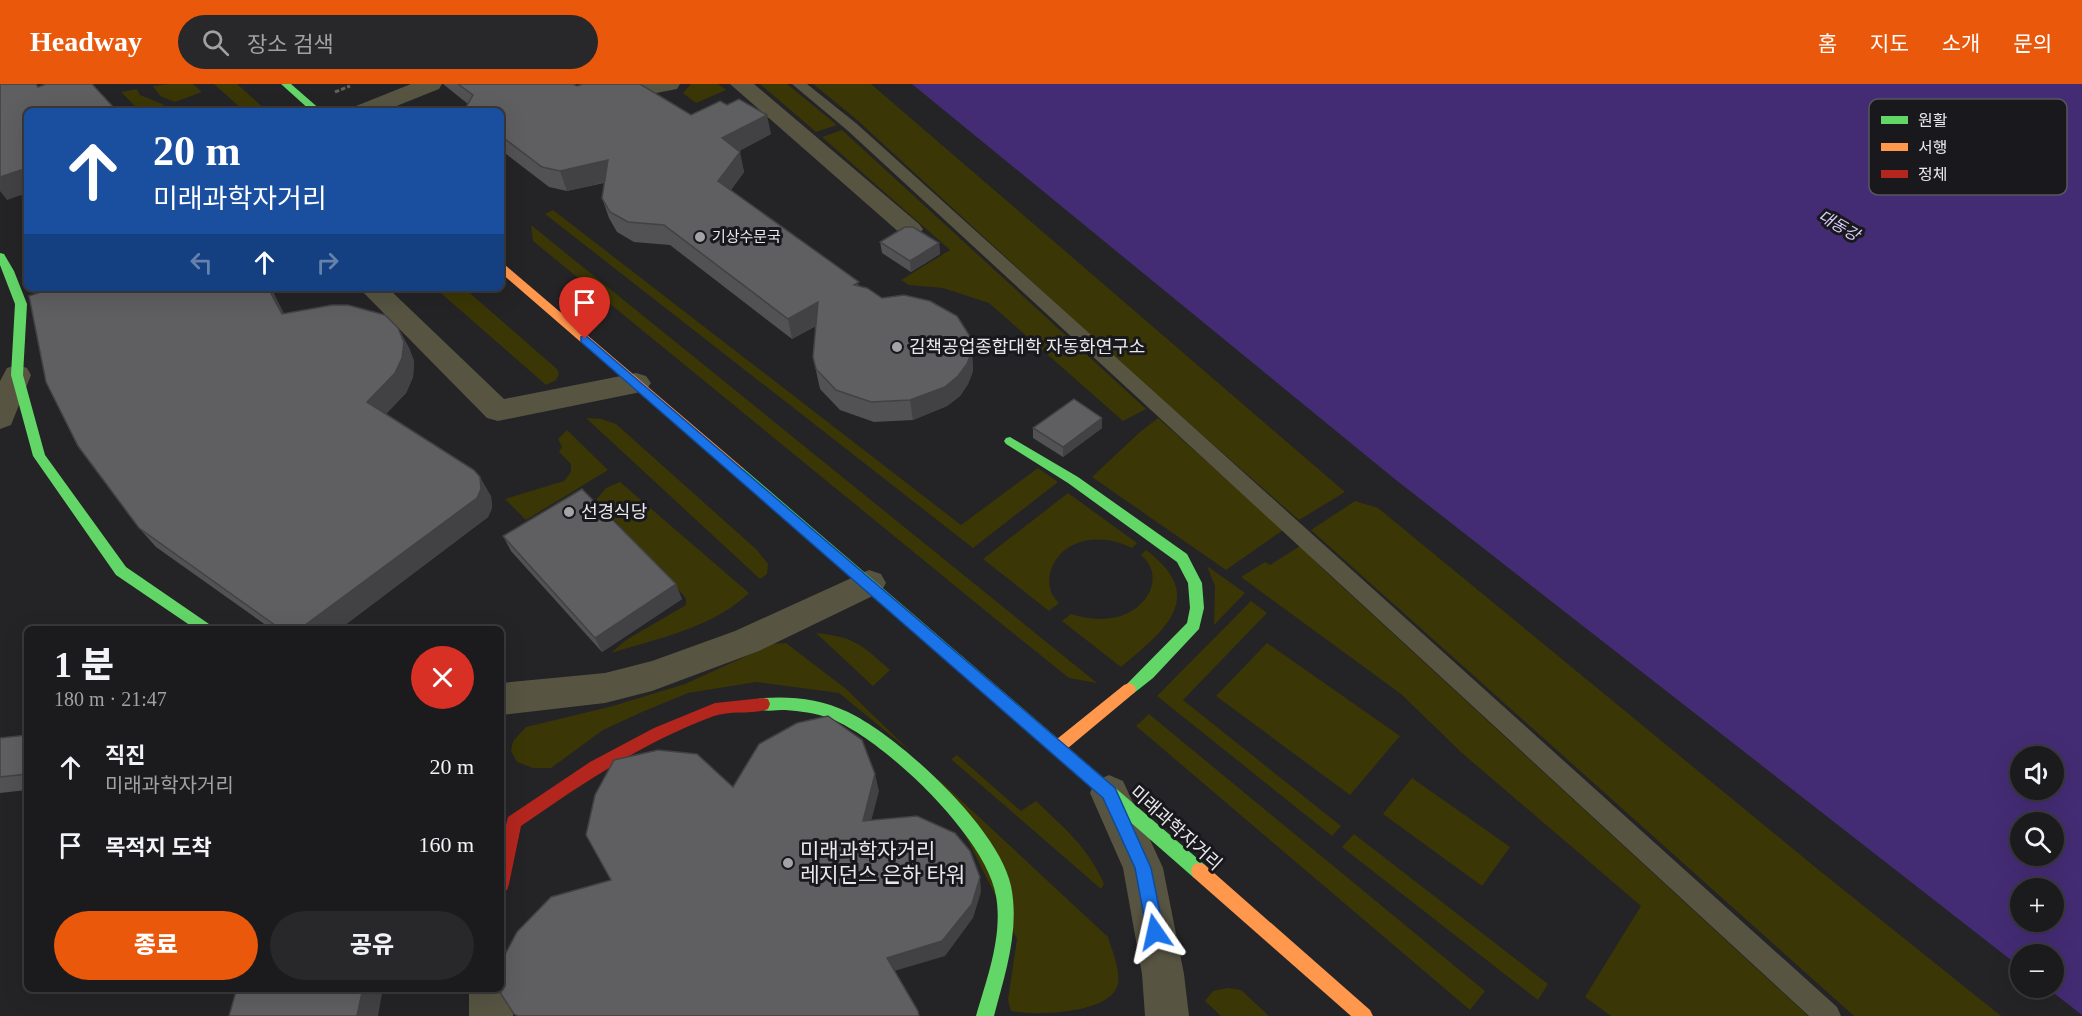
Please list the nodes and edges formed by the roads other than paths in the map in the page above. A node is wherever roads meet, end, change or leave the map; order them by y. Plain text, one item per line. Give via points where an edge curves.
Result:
1 (286, 84) edge
2 (431, 84) edge
3 (638, 84) edge
4 (669, 84) edge
5 (741, 84) edge
6 (799, 84) edge
7 (314, 108) edge
8 (371, 108) edge
9 (910, 229) edge
10 (0, 256) edge
11 (504, 270) edge
12 (24, 290) edge
13 (25, 291) edge
14 (375, 291) edge
15 (17, 375) junction
16 (636, 383) junction
17 (0, 418) edge
18 (1010, 441) dead end
19 (869, 583) junction
20 (201, 626) edge
21 (504, 699) edge
22 (1058, 748) junction
23 (1109, 793) junction
24 (508, 815) edge
25 (504, 854) edge
26 (491, 992) edge
27 (491, 1016) edge
28 (985, 1016) edge
29 (1167, 1016) edge
30 (1364, 1016) edge
31 (1828, 1016) edge

1 - 7 street
2 - 8 street
3 - 4 street
5 - 9 street
6 - 31 lane via 852,127
10 - 12 street
11 - 16 street, 미래과학자거리
13 - 15 street via 32,300
14 - 16 street via 498,411
15 - 17 street
15 - 20 street via 39,456 121,571
16 - 19 street, 미래과학자거리
18 - 22 street via 1073,480 1182,558 1195,583 1194,625 1148,674
19 - 21 street via 776,629 689,663 618,685
19 - 22 street, 미래과학자거리
22 - 23 street, 미래과학자거리
23 - 29 street via 1143,868
23 - 30 street, 미래과학자거리
24 - 25 street
24 - 28 street via 639,741 718,709 800,704 839,715 920,775 997,864 1005,900 1004,943
26 - 27 street

